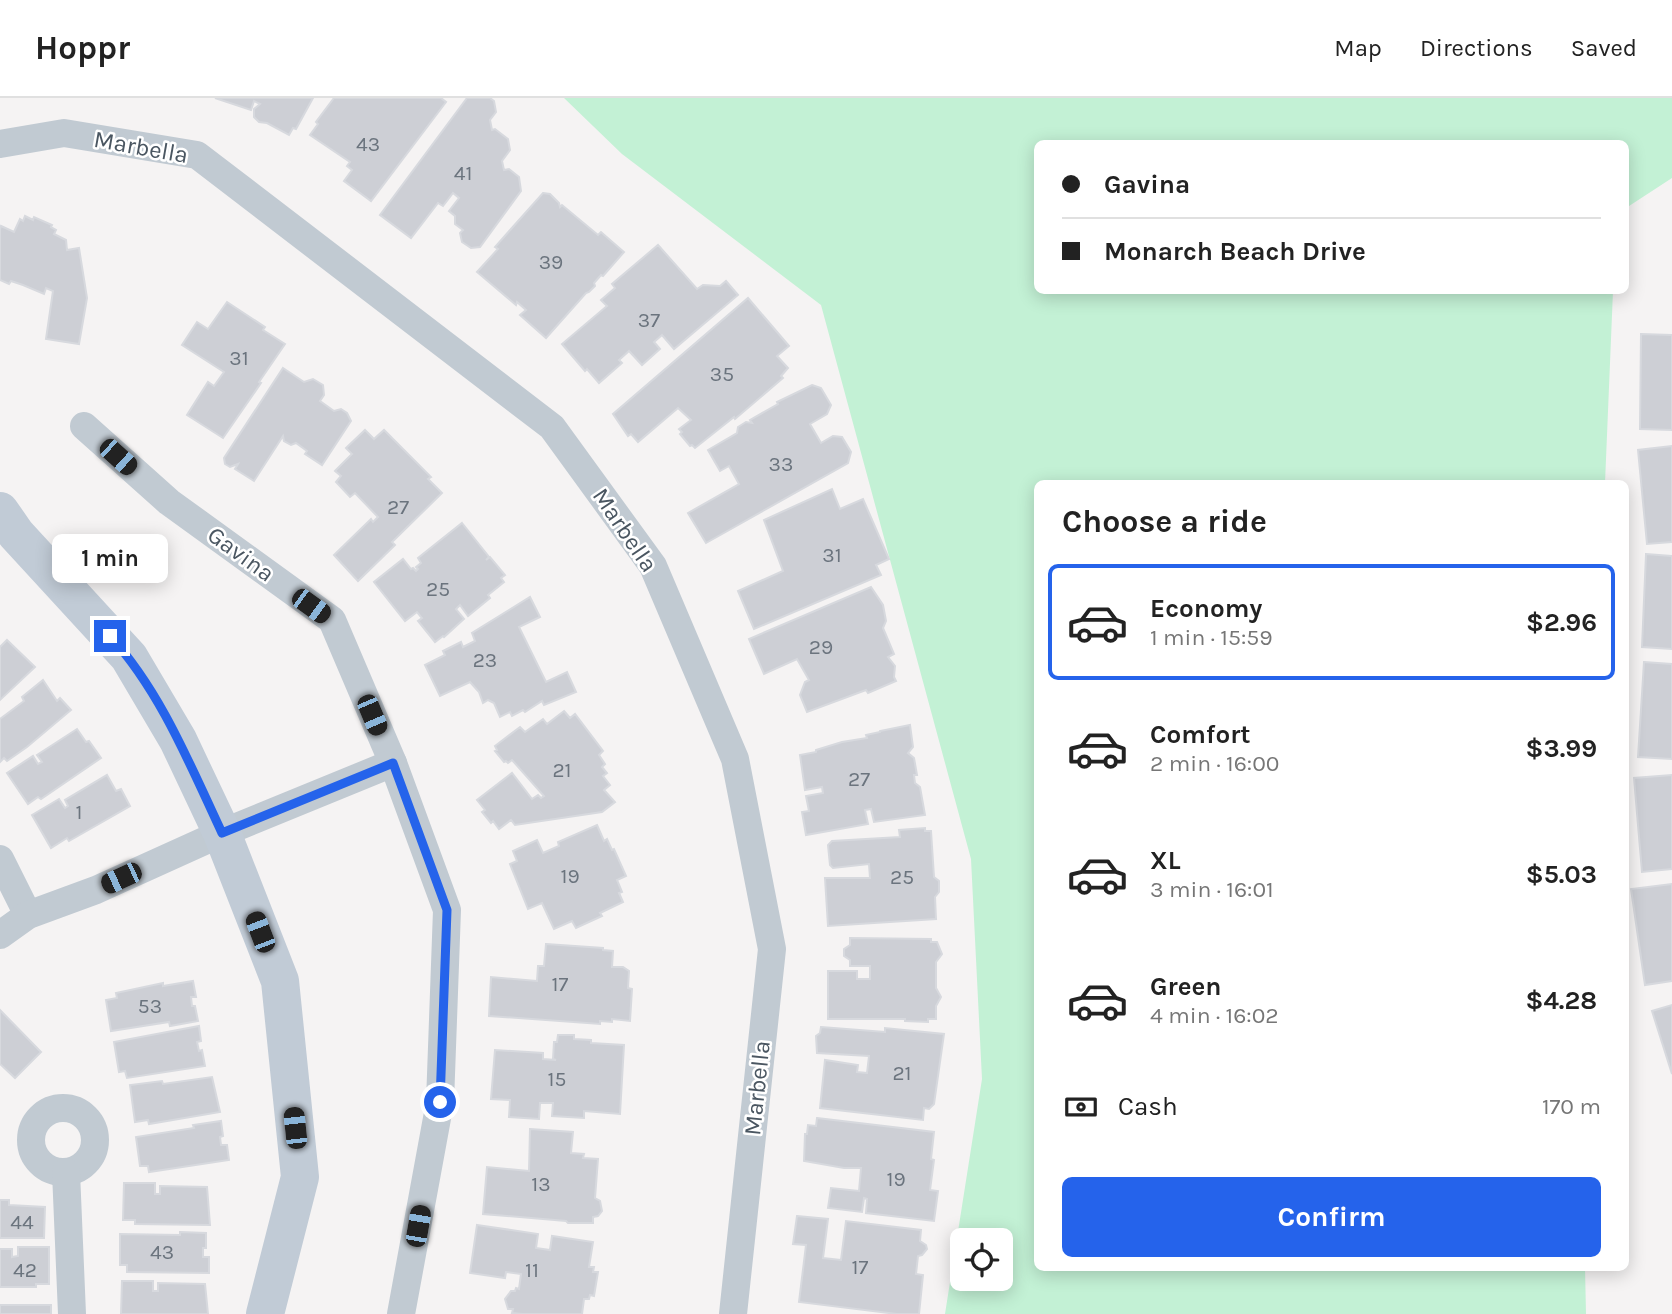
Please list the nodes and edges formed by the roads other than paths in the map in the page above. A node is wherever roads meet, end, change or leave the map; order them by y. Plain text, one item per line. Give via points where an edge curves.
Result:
1 (0, 144) edge
2 (84, 426) dead end
3 (0, 511) edge
4 (393, 763) junction
5 (222, 833) junction
6 (0, 859) edge
7 (28, 915) junction
8 (0, 936) edge
9 (66, 1172) dead end
10 (72, 1314) edge
11 (265, 1314) edge
12 (401, 1314) edge
13 (733, 1314) edge

1 - 13 street, Marbella via 64,133 197,155 552,427 653,566 734,759 772,949
2 - 4 street, Gavina via 169,502 332,620
3 - 5 street via 129,657 178,740
4 - 5 street
4 - 12 street, Gavina via 447,910 440,1102
5 - 7 street
5 - 11 street via 280,982 300,1177
6 - 7 street
7 - 8 street
9 - 10 street

